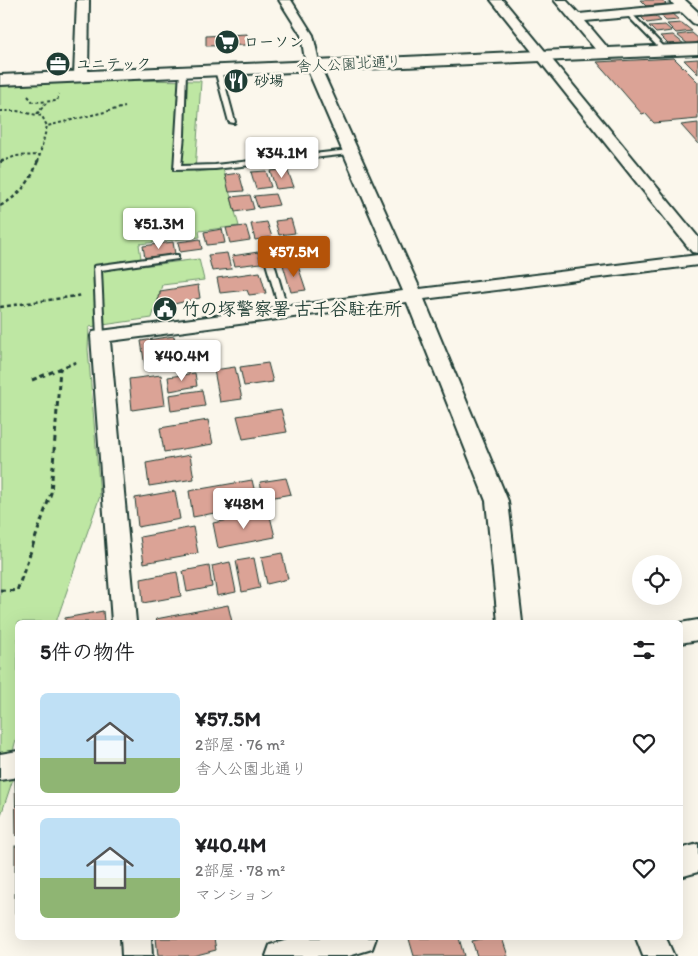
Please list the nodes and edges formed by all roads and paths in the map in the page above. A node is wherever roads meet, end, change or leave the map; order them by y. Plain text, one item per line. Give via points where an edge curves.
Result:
1 (84, 0) edge
2 (285, 0) edge
3 (497, 0) edge
4 (560, 0) edge
5 (680, 4) edge
6 (629, 14) junction
7 (576, 18) junction
8 (698, 20) edge
9 (698, 49) edge
10 (665, 51) junction
11 (606, 53) junction
12 (542, 55) junction
13 (313, 66) junction
14 (218, 70) junction
15 (183, 71) junction
16 (81, 76) junction
17 (0, 80) edge
18 (58, 99) dead end
19 (32, 101) dead end
20 (47, 101) junction
21 (125, 107) dead end
22 (0, 112) edge
23 (37, 114) junction
24 (232, 122) dead end
25 (47, 126) junction
26 (350, 152) junction
27 (39, 155) junction
28 (0, 162) edge
29 (0, 206) edge
30 (265, 246) dead end
31 (698, 248) edge
32 (175, 257) dead end
33 (698, 260) edge
34 (98, 293) junction
35 (414, 296) junction
36 (0, 308) edge
37 (284, 311) junction
38 (101, 346) junction
39 (60, 368) junction
40 (32, 380) dead end
41 (0, 590) edge
42 (124, 620) edge
43 (510, 620) edge
44 (698, 630) edge
45 (683, 632) edge
46 (15, 764) edge
47 (0, 767) edge
48 (698, 858) edge
49 (683, 861) edge
50 (136, 940) edge
51 (352, 940) edge
52 (651, 940) edge
53 (136, 956) edge
54 (281, 956) edge
55 (659, 956) edge

1 - 16 street
2 - 13 street via 307,35
3 - 12 street
4 - 7 street
5 - 6 street
5 - 8 street
6 - 7 street
6 - 10 lane
7 - 11 street
9 - 10 street, 舎人公園北通り
10 - 11 street, 舎人公園北通り
11 - 12 street, 舎人公園北通り
12 - 13 street, 舎人公園北通り
12 - 31 street
13 - 14 street, 舎人公園北通り
13 - 26 street
14 - 15 street, 舎人公園北通り
14 - 24 lane
15 - 16 street, 舎人公園北通り
15 - 26 lane via 178,168
16 - 17 street, 舎人公園北通り
18 - 20 path
19 - 20 path
20 - 23 path
21 - 25 path via 61,120
22 - 23 path
23 - 25 path via 42,116
25 - 27 path
26 - 35 street
27 - 28 path via 16,156
27 - 29 path via 36,173 27,186
30 - 37 lane
32 - 34 lane via 97,268
33 - 35 street
34 - 36 path
34 - 38 lane
35 - 37 street
35 - 43 street via 497,501
37 - 38 street
38 - 39 path
38 - 42 street
39 - 40 path
39 - 41 path via 51,493 17,591
44 - 45 street
46 - 47 street
48 - 49 street
50 - 53 street
51 - 54 street
52 - 55 street

